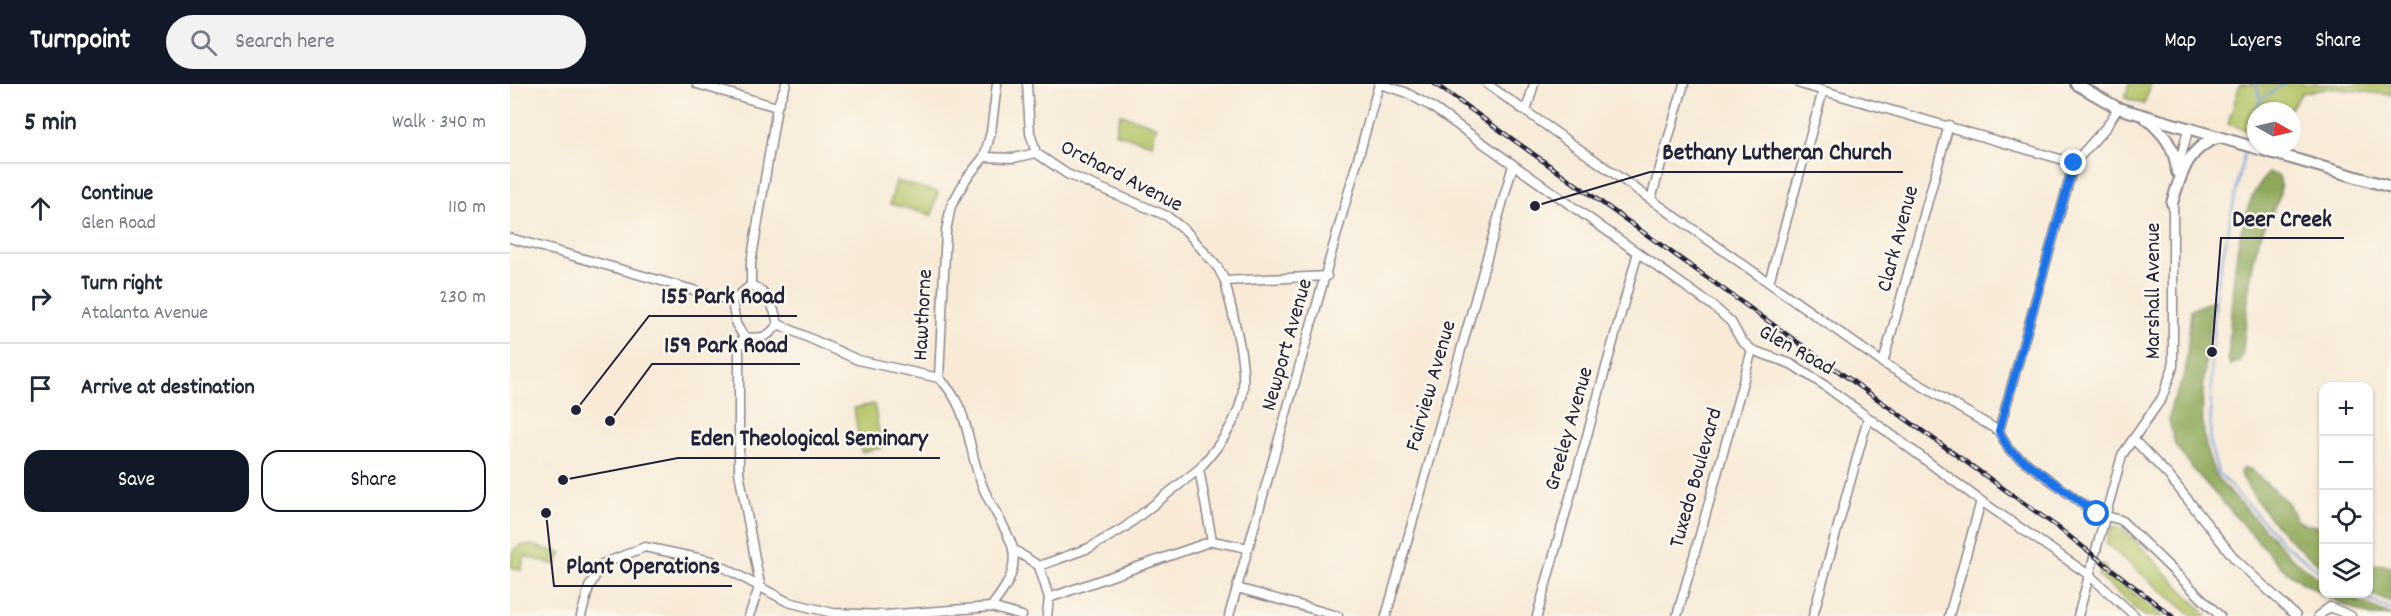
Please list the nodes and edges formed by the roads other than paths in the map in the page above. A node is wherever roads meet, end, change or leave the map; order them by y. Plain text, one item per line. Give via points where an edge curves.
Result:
1 (697, 84) edge
2 (786, 84) edge
3 (997, 84) edge
4 (1025, 84) edge
5 (1379, 84) edge
6 (1487, 84) edge
7 (1534, 84) edge
8 (1684, 84) edge
9 (1800, 84) edge
10 (2076, 84) edge
11 (1823, 91) junction
12 (777, 107) junction
13 (2118, 108) junction
14 (1526, 111) junction
15 (2142, 115) junction
16 (1949, 125) junction
17 (2189, 127) junction
18 (2221, 137) junction
19 (1036, 153) junction
20 (984, 157) junction
21 (2074, 163) junction
22 (1513, 165) junction
23 (2177, 172) junction
24 (2391, 187) edge
25 (1651, 199) junction
26 (2172, 203) junction
27 (510, 238) edge
28 (1638, 252) junction
29 (1326, 276) junction
30 (1225, 281) junction
31 (1769, 282) junction
32 (751, 285) junction
33 (732, 301) junction
34 (778, 324) junction
35 (744, 337) junction
36 (1752, 350) junction
37 (1883, 363) junction
38 (939, 378) junction
39 (1868, 418) junction
40 (1999, 431) junction
41 (2133, 439) junction
42 (1199, 469) junction
43 (1981, 501) junction
44 (2106, 517) junction
45 (1212, 541) junction
46 (1248, 548) junction
47 (1013, 549) junction
48 (1039, 566) junction
49 (2089, 575) junction
50 (760, 585) junction
51 (1237, 588) junction
52 (1049, 598) junction
53 (991, 607) junction
54 (581, 616) edge
55 (749, 616) edge
56 (1022, 616) edge
57 (1047, 616) edge
58 (1229, 616) edge
59 (1338, 616) edge
60 (1386, 616) edge
61 (1537, 616) edge
62 (1677, 616) edge
63 (1814, 616) edge
64 (1949, 616) edge
65 (2078, 616) edge
66 (2135, 616) edge
67 (2220, 616) edge
68 (2296, 616) edge
69 (2318, 616) edge
70 (2351, 616) edge

1 - 12 street
2 - 12 street
3 - 20 street, Hawthorne
4 - 19 street
5 - 22 street, Glen Road via 1406,92 1432,107
5 - 29 street, Newport Avenue
6 - 14 street, Glen Road
7 - 14 street
8 - 25 street
9 - 11 street
10 - 13 main road
11 - 16 street
11 - 31 street
12 - 32 street via 751,263
13 - 15 main road
13 - 21 street
14 - 25 street, Glen Road
15 - 17 main road
15 - 23 main road via 2170,142
16 - 21 street
16 - 37 street, Clark Avenue
17 - 18 main road
17 - 23 street, Marshall Avenue
18 - 24 main road
18 - 26 main road via 2193,152
19 - 20 street, Orchard Avenue via 1014,158
19 - 30 street, Orchard Avenue via 1067,174 1167,216 1187,232
20 - 38 street, Hawthorne via 951,206 946,231
21 - 40 street
22 - 28 street, Glen Road
22 - 60 street, Fairview Avenue
23 - 26 street, Marshall Avenue
25 - 31 street, Glen Road
26 - 41 street, Marshall Avenue via 2173,368 2162,398
27 - 33 street
28 - 36 street, Glen Road via 1713,306
28 - 61 street, Greeley Avenue
29 - 30 street
29 - 46 street, Newport Avenue
30 - 42 street via 1241,364 1242,397 1225,437
31 - 37 street, Glen Road
32 - 33 street
32 - 34 street via 774,306
33 - 35 street via 736,324
34 - 35 street via 770,335 759,339
34 - 38 street via 858,360
35 - 50 street via 739,347 739,472
36 - 39 street, Glen Road via 1799,368
36 - 62 street, Tuxedo Boulevard
37 - 40 street, Glen Road
38 - 47 street, Hawthorne via 953,392 964,417 982,485
39 - 43 street, Glen Road
39 - 63 street
40 - 44 street, Glen Road via 2009,450
41 - 44 street, Marshall Avenue via 2122,455
41 - 68 street via 2169,476 2235,559
42 - 45 street
42 - 48 street via 1124,528 1089,548
43 - 49 street, Glen Road
43 - 64 street
44 - 49 street, Marshall Avenue
44 - 67 street, Glen Road via 2121,520
45 - 46 street
45 - 52 street
46 - 51 street, Newport Avenue
47 - 48 street
47 - 53 street via 1010,582
48 - 52 street
49 - 65 street, Marshall Avenue
49 - 66 street, Glen Road
50 - 53 street via 788,602 855,616
50 - 54 street via 712,561 645,547 602,564 589,587
50 - 55 street
51 - 58 street, Newport Avenue
51 - 59 street
52 - 57 street
53 - 56 street
69 - 70 street via 2330,607

